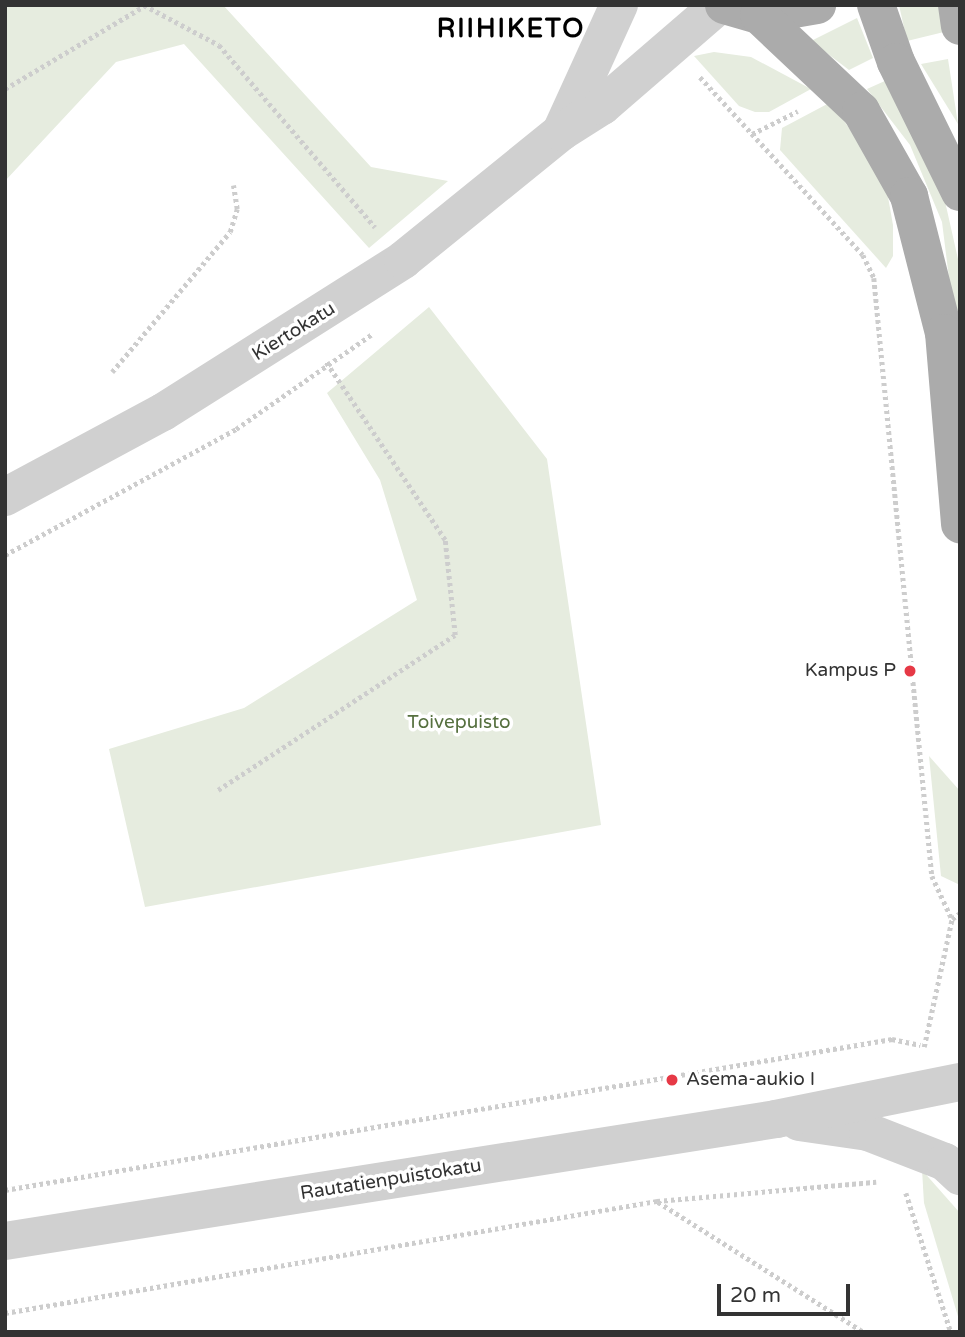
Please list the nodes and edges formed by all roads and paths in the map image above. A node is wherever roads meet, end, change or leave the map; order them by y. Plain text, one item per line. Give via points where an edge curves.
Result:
1 (144, 5) edge
2 (619, 5) edge
3 (817, 5) edge
4 (876, 5) edge
5 (957, 5) edge
6 (734, 9) edge
7 (960, 26) edge
8 (673, 46) junction
9 (5, 89) edge
10 (561, 132) junction
11 (233, 185) dead end
12 (960, 192) edge
13 (403, 260) junction
14 (302, 327) junction
15 (112, 372) dead end
16 (5, 497) edge
17 (960, 524) edge
18 (218, 790) dead end
19 (952, 919) dead end
20 (924, 1046) dead end
21 (960, 1082) edge
22 (776, 1119) junction
23 (960, 1176) edge
24 (902, 1180) dead end
25 (888, 1181) dead end
26 (5, 1190) edge
27 (657, 1201) junction
28 (5, 1241) edge
29 (5, 1313) edge
30 (864, 1332) edge
31 (951, 1332) edge

1 - 9 path
1 - 13 path via 219,46
2 - 10 street, Kiertokatu
3 - 6 main road
4 - 12 main road via 896,62
5 - 7 main road
6 - 8 street, Kiertokatu
6 - 17 main road via 861,111 909,196 944,333
8 - 10 street, Kiertokatu via 602,107
8 - 19 path via 863,255 874,278 932,876
10 - 13 street, Kiertokatu
11 - 15 path via 237,208 230,232
13 - 14 street, Kiertokatu
14 - 16 street, Kiertokatu
14 - 18 path via 445,540 455,635
20 - 26 path via 892,1039
21 - 22 street, Rautatienpuistokatu
22 - 23 street, Rautatienpuistokatu via 868,1132 945,1161
22 - 28 street, Rautatienpuistokatu
24 - 31 path
25 - 27 path
27 - 29 path
27 - 30 path

